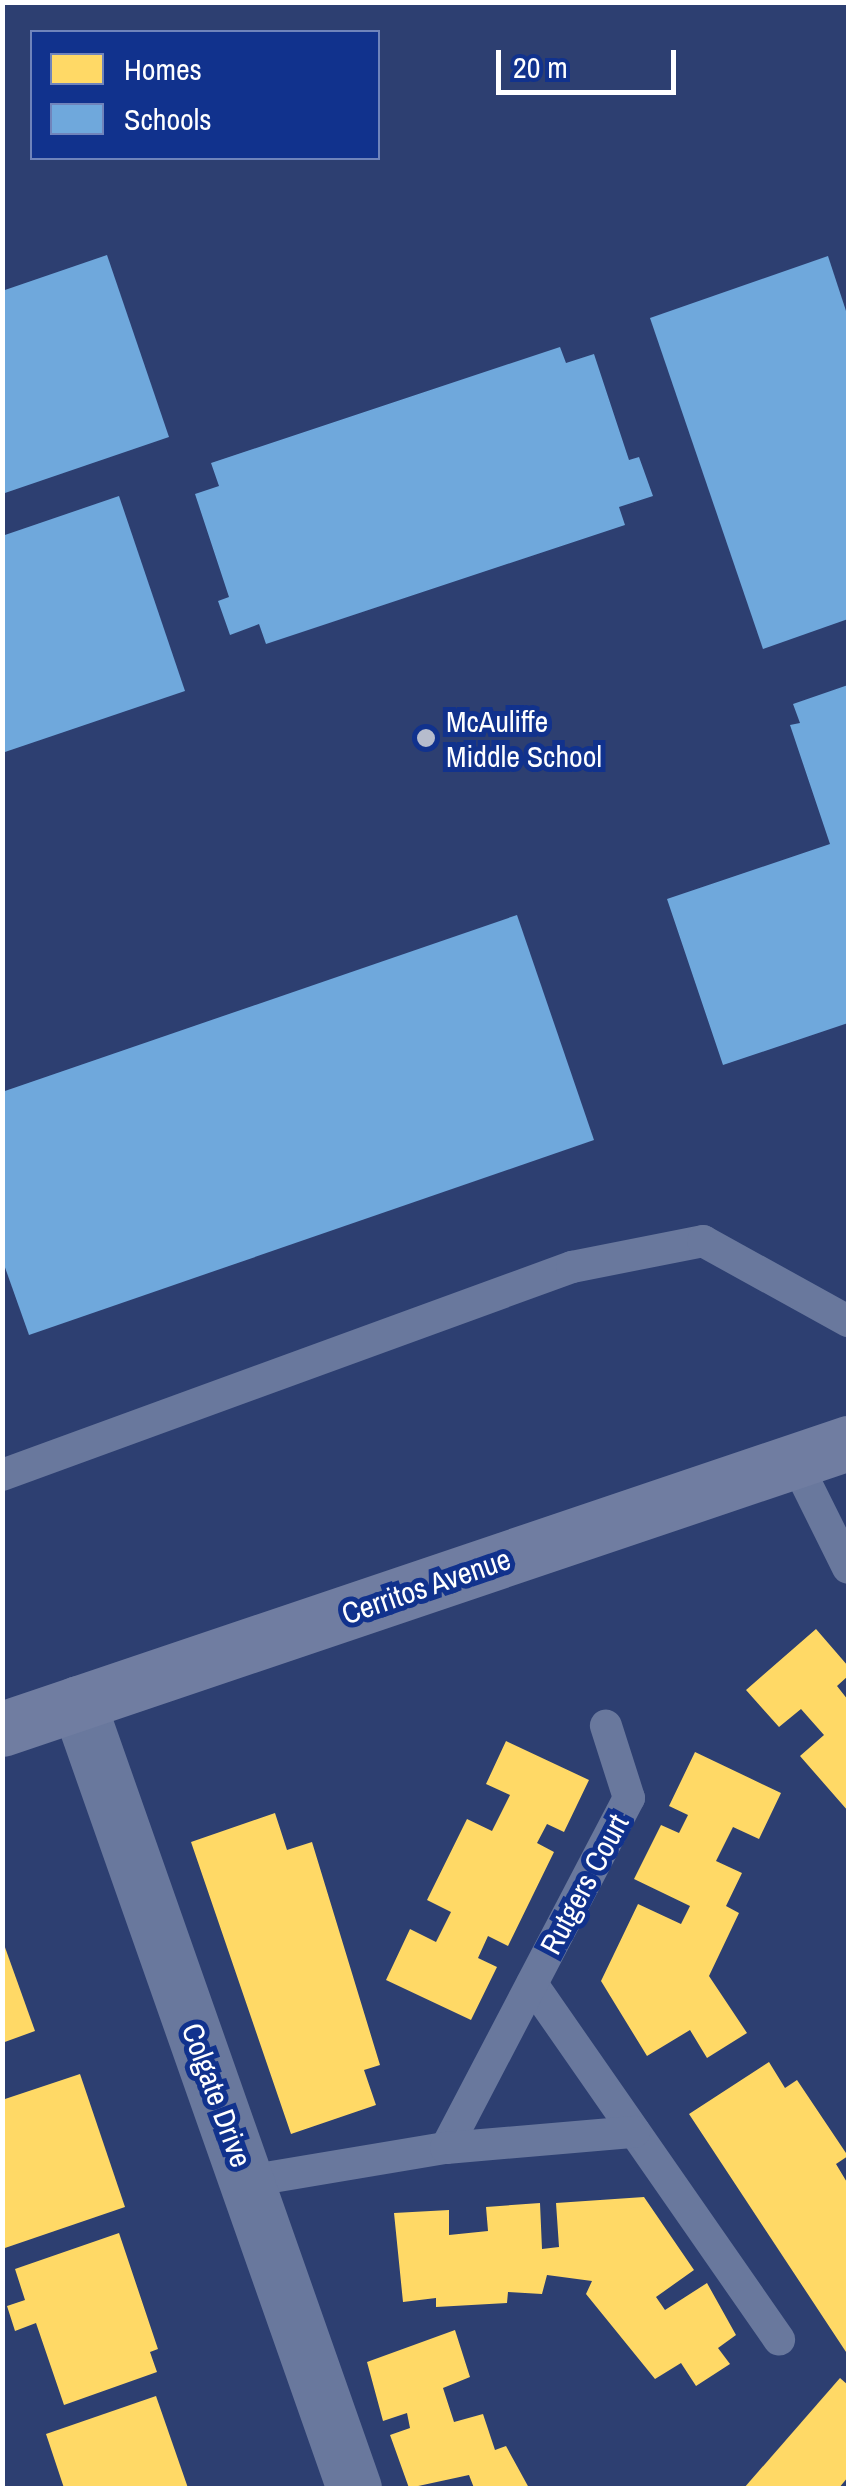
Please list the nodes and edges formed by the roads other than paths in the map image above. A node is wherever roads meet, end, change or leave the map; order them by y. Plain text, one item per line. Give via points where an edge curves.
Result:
1 (848, 1320) edge
2 (848, 1442) edge
3 (795, 1460) junction
4 (2, 1474) edge
5 (848, 1568) edge
6 (78, 1704) junction
7 (606, 1726) dead end
8 (2, 1729) edge
9 (532, 1984) junction
10 (634, 2132) junction
11 (446, 2148) junction
12 (248, 2181) junction
13 (779, 2340) dead end
14 (354, 2488) edge

1 - 4 lane via 703,1241 572,1267
2 - 3 main road, Cerritos Avenue
3 - 5 lane
3 - 6 main road, Cerritos Avenue
6 - 8 main road, Cerritos Avenue
6 - 12 street, Colgate Drive
7 - 9 lane, Rutgers Court via 629,1798
9 - 10 lane, Rutgers Court
9 - 11 lane, Rutgers Court
10 - 11 lane
10 - 13 lane, Rutgers Court
11 - 12 lane
12 - 14 street, Colgate Drive

